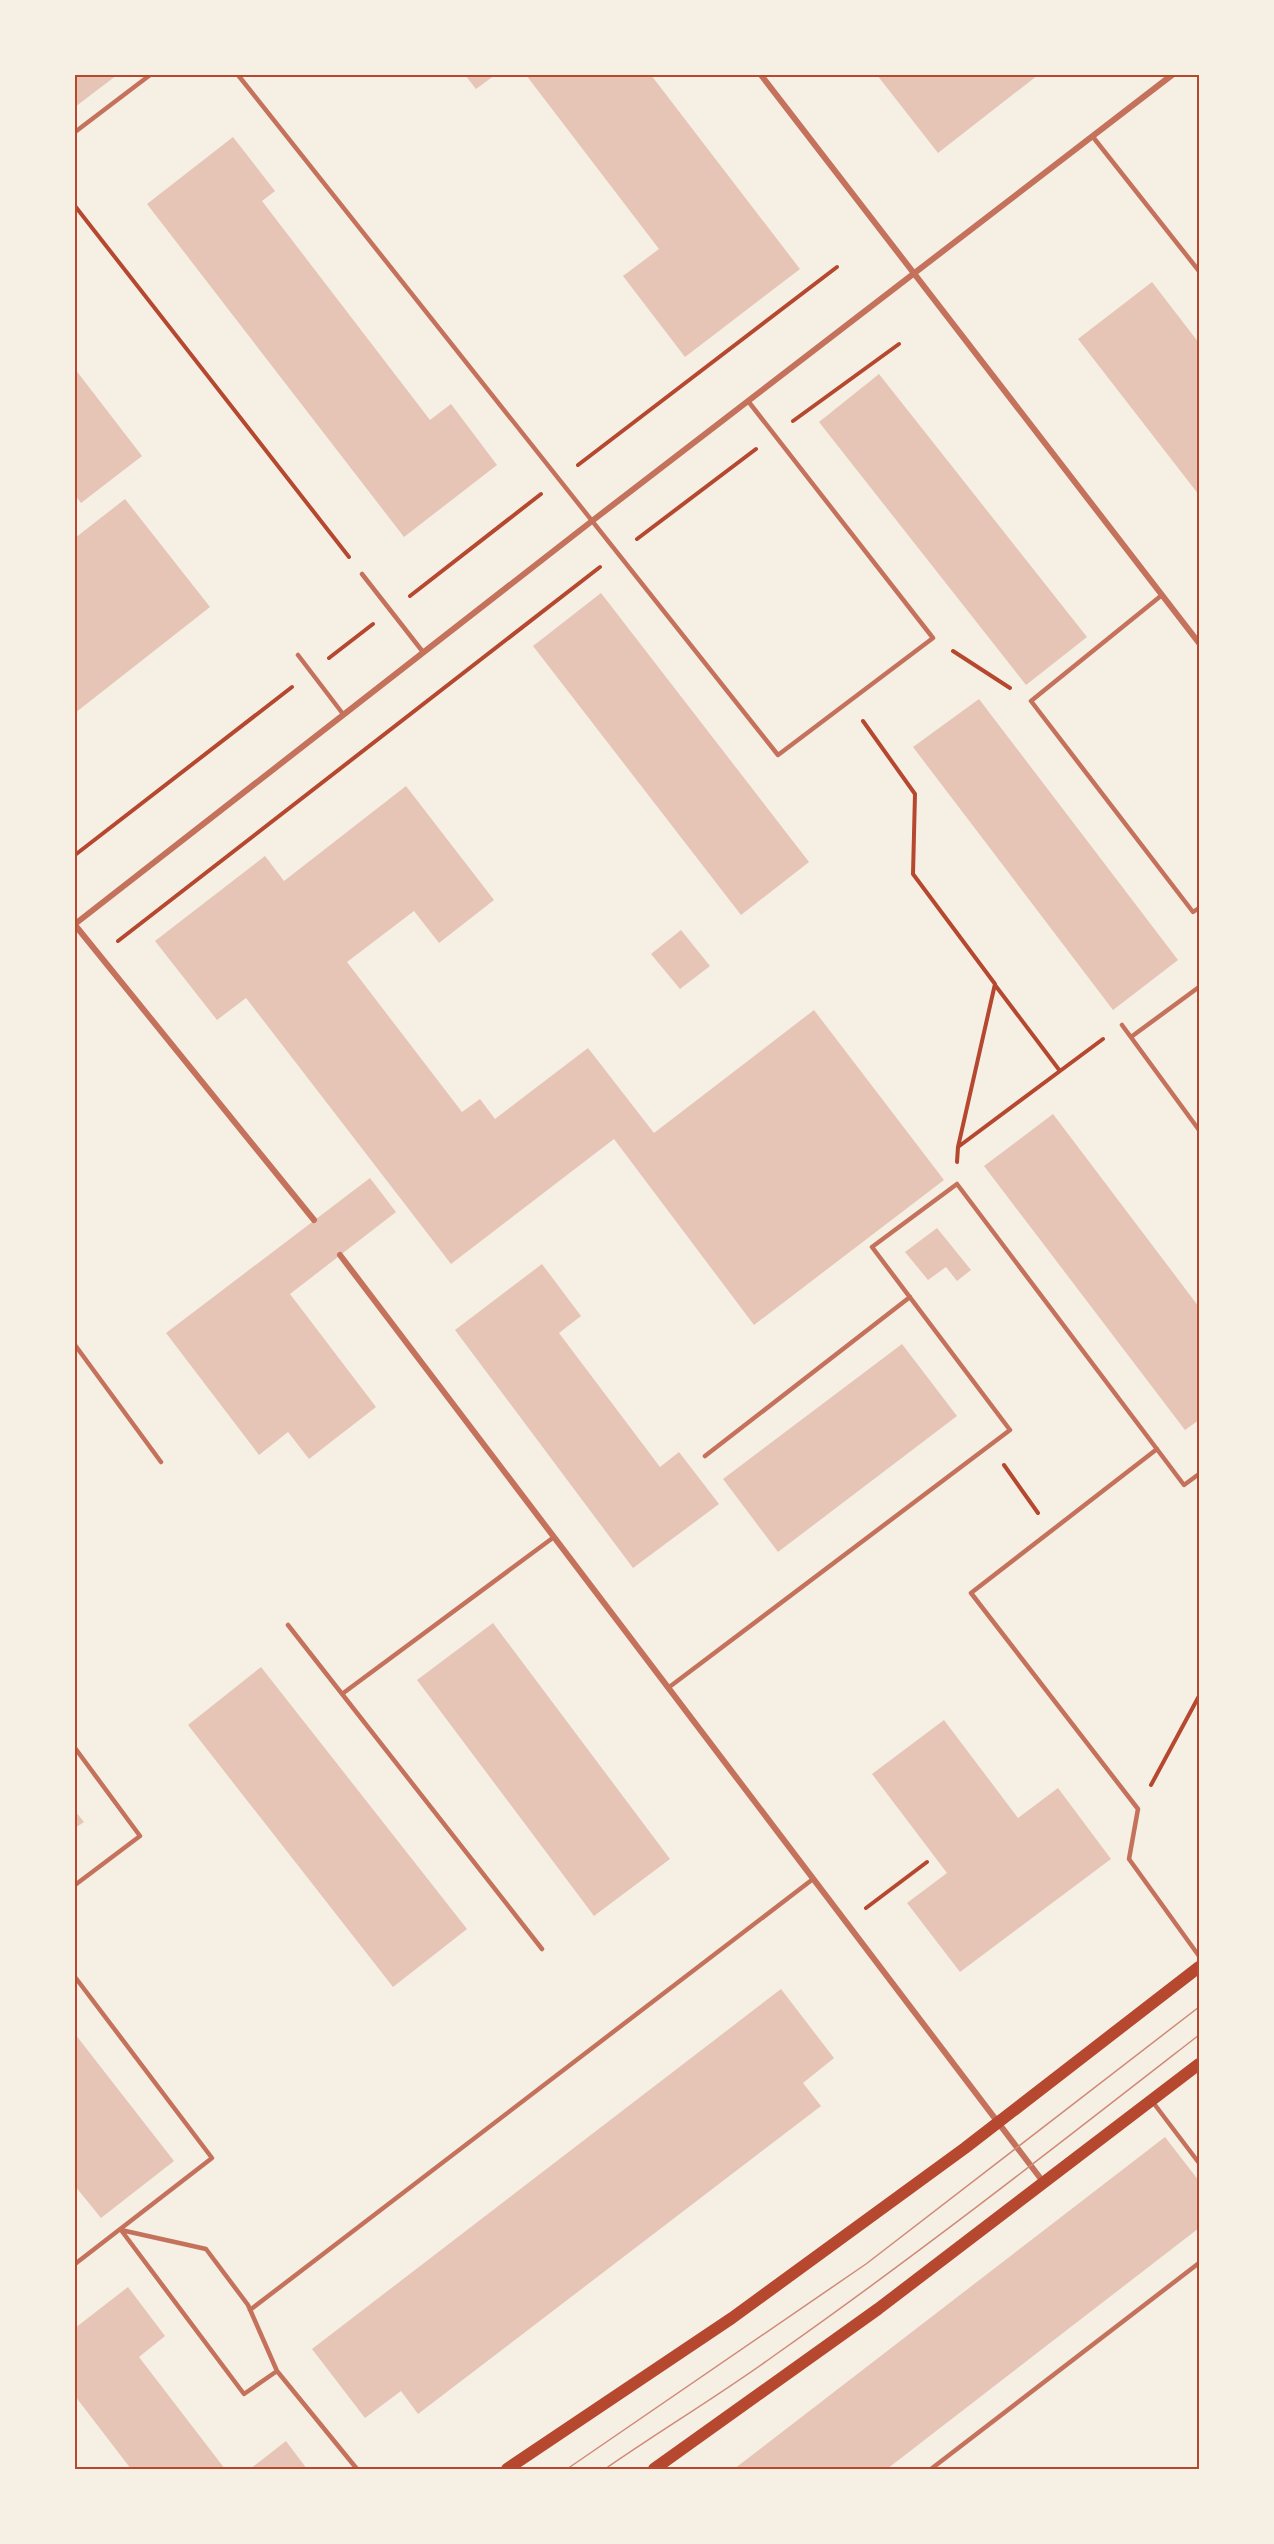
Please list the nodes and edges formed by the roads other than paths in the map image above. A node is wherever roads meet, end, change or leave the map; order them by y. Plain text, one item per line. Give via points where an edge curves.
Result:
1 (150, 75) edge
2 (238, 75) edge
3 (761, 75) edge
4 (1172, 75) edge
5 (75, 132) edge
6 (1093, 137) junction
7 (1199, 272) edge
8 (915, 275) junction
9 (748, 401) junction
10 (592, 521) junction
11 (362, 574) road end
12 (1162, 595) junction
13 (1199, 643) edge
14 (423, 652) junction
15 (298, 655) dead end
16 (343, 714) junction
17 (1199, 908) edge
18 (75, 924) edge
19 (1199, 987) edge
20 (1122, 1025) road end
21 (1131, 1037) junction
22 (1199, 1130) edge
23 (314, 1220) dead end
24 (340, 1255) dead end
25 (910, 1297) junction
26 (75, 1345) edge
27 (1157, 1449) junction
28 (705, 1456) dead end
29 (161, 1462) dead end
30 (1199, 1474) edge
31 (554, 1537) junction
32 (288, 1626) dead end
33 (668, 1688) junction
34 (342, 1694) junction
35 (75, 1748) edge
36 (813, 1879) junction
37 (75, 1885) edge
38 (542, 1948) dead end
39 (1199, 1956) edge
40 (1199, 1967) edge
41 (75, 1977) edge
42 (1199, 2064) edge
43 (1152, 2101) junction
44 (998, 2123) junction
45 (1199, 2163) edge
46 (1044, 2183) junction
47 (121, 2230) junction
48 (1199, 2263) edge
49 (75, 2264) edge
50 (250, 2310) junction
51 (277, 2371) junction
52 (357, 2469) edge
53 (507, 2469) edge
54 (654, 2469) edge
55 (931, 2469) edge

1 - 5 lane
2 - 10 lane
3 - 8 street
4 - 6 street
6 - 7 lane
6 - 8 street
8 - 9 street
8 - 12 street
9 - 10 street
9 - 10 lane via 933,638 778,755
10 - 14 street
11 - 14 lane
12 - 13 street
12 - 17 lane via 1030,701 1193,912
14 - 16 street
15 - 16 lane
16 - 18 street
18 - 23 street
19 - 21 lane
20 - 21 lane
21 - 22 lane
24 - 31 street
25 - 27 lane via 872,1247 957,1184
25 - 28 lane
25 - 33 lane via 1010,1430
26 - 29 lane
27 - 30 lane via 1184,1485
27 - 39 lane via 971,1593 1138,1809 1130,1859
31 - 33 street
31 - 34 lane
32 - 34 lane
33 - 36 street
34 - 38 lane
35 - 37 lane via 140,1836
36 - 44 street
36 - 50 lane
40 - 44 main road
41 - 47 lane via 212,2158
42 - 43 main road
43 - 45 lane
43 - 46 main road
44 - 46 street
44 - 53 main road via 732,2318
46 - 54 main road via 878,2309
47 - 49 lane
47 - 50 lane via 206,2249
47 - 51 lane via 244,2394
48 - 55 lane
50 - 51 lane
51 - 52 lane

